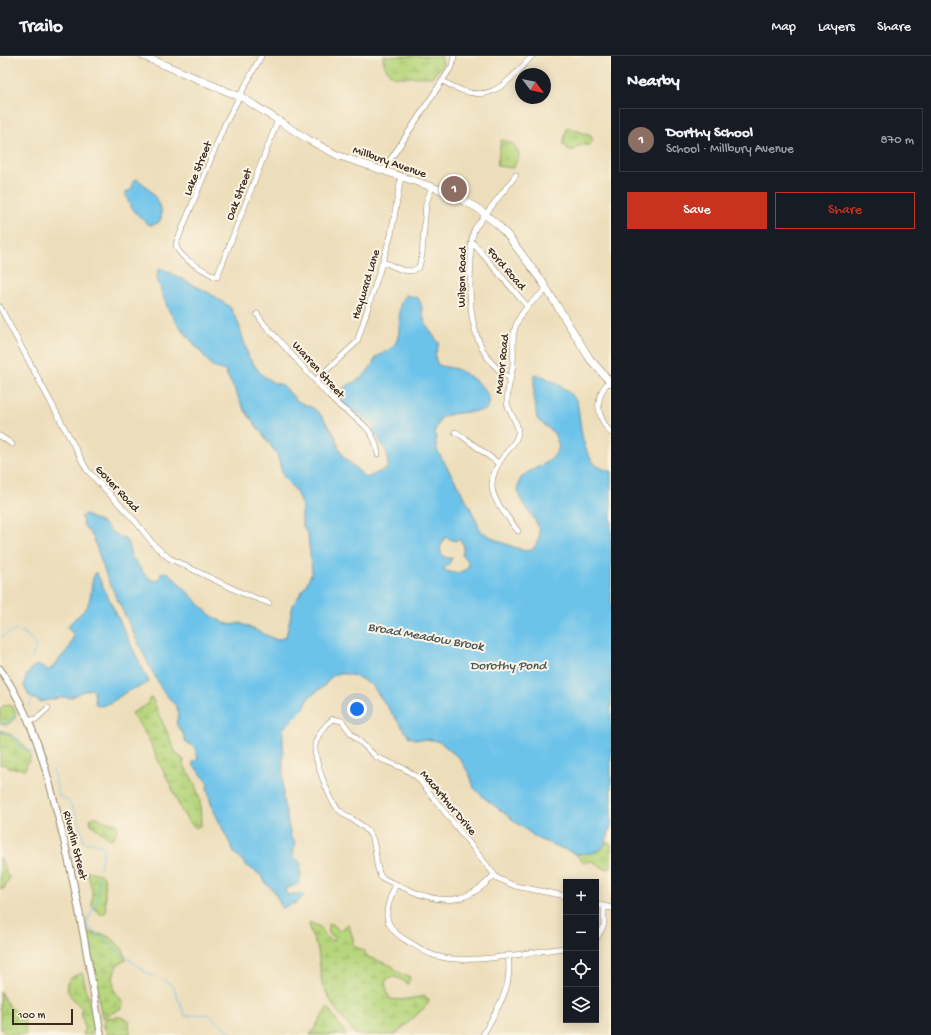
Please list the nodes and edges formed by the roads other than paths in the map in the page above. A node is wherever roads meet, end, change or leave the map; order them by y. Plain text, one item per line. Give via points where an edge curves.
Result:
1 (143, 56) edge
2 (261, 56) edge
3 (454, 56) edge
4 (532, 56) edge
5 (443, 81) junction
6 (239, 96) junction
7 (278, 120) junction
8 (382, 171) junction
9 (516, 175) dead end
10 (401, 177) junction
11 (432, 187) junction
12 (486, 214) junction
13 (472, 242) junction
14 (383, 262) junction
15 (217, 277) joint
16 (547, 289) junction
17 (527, 306) junction
18 (0, 307) edge
19 (257, 314) dead end
20 (510, 379) junction
21 (316, 380) junction
22 (610, 382) edge
23 (609, 431) edge
24 (455, 432) dead end
25 (0, 436) edge
26 (12, 444) dead end
27 (378, 454) dead end
28 (498, 463) junction
29 (518, 531) dead end
30 (269, 603) dead end
31 (0, 669) edge
32 (48, 708) dead end
33 (29, 721) junction
34 (494, 875) junction
35 (396, 884) junction
36 (563, 895) edge
37 (599, 905) edge
38 (604, 906) junction
39 (611, 908) edge
40 (599, 934) edge
41 (563, 948) edge
42 (508, 955) junction
43 (101, 1035) edge
44 (483, 1035) edge

1 - 6 main road, Millbury Avenue
2 - 6 street, Lake Street
3 - 5 street via 452,66
4 - 5 street via 511,79 488,93 467,94
5 - 8 street
6 - 7 main road, Millbury Avenue
6 - 15 street, Lake Street via 225,124 176,248 189,261
7 - 8 main road, Millbury Avenue via 322,148
7 - 15 street, Oak Street
8 - 10 main road, Millbury Avenue
9 - 12 street, Wilson Road
10 - 11 main road, Millbury Avenue
10 - 14 street, Hayward Lane via 391,235
11 - 12 main road, Millbury Avenue via 464,200
11 - 14 street via 426,203 419,268 407,271
12 - 13 street, Wilson Road via 475,228
12 - 16 main road, Millbury Avenue via 509,237
13 - 17 street, Ford Road
13 - 20 street, Wilson Road via 472,326 497,369
14 - 21 street, Hayward Lane via 357,342
16 - 17 street, Manor Road
16 - 22 main road, Millbury Avenue via 587,354
17 - 20 street, Manor Road via 514,332
18 - 30 street, Gover Road via 87,470 100,486 169,558
19 - 21 street, Warren Street
20 - 28 street, Manor Road via 507,401 518,432 514,442
21 - 27 street, Warren Street via 339,407 352,413 362,422 377,444
22 - 23 street via 600,392 598,402
24 - 28 street
25 - 26 street
28 - 29 street, Manor Road via 491,480 492,491
31 - 33 street, Riverlin Street
32 - 33 street via 36,719
33 - 43 street, Riverlin Street via 40,746 72,873
34 - 35 street via 474,893 461,899 432,898
34 - 35 street, MacArthur Drive via 417,777 405,769 379,759 342,721 333,720 324,728 316,743 320,770 336,807 372,837 380,875
34 - 36 street, MacArthur Drive via 509,884
35 - 42 street via 386,908 386,915 389,926 398,936 433,955 471,958
37 - 38 street
38 - 39 street
38 - 40 street via 604,926
41 - 42 street
42 - 44 street via 508,986

